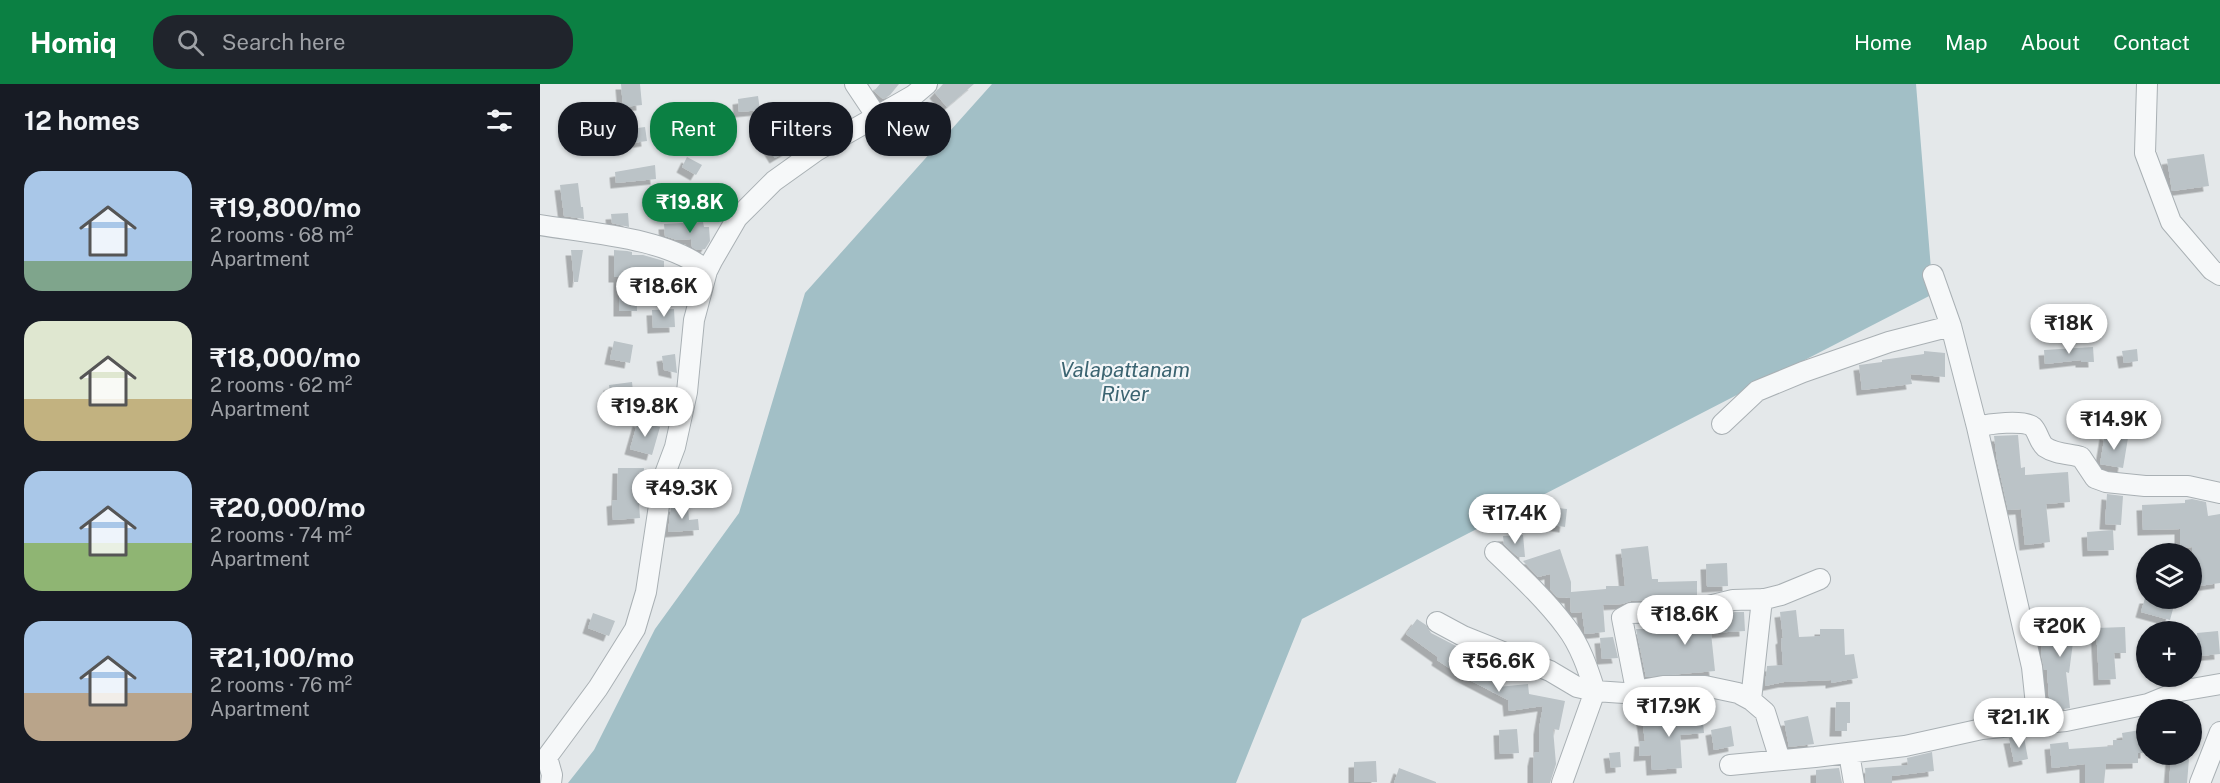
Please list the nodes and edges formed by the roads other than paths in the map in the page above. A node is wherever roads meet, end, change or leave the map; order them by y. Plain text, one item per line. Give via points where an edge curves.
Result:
1 (855, 84) edge
2 (927, 84) edge
3 (2147, 84) edge
4 (867, 102) edge
5 (902, 102) edge
6 (865, 124) edge
7 (540, 225) edge
8 (707, 271) junction
9 (1933, 275) dead end
10 (2220, 275) edge
11 (1950, 326) junction
12 (1722, 424) dead end
13 (1977, 428) junction
14 (2220, 493) edge
15 (1495, 552) dead end
16 (1820, 579) dead end
17 (1762, 599) junction
18 (1437, 622) dead end
19 (2220, 684) edge
20 (1636, 690) junction
21 (1594, 691) junction
22 (1751, 700) junction
23 (2038, 724) junction
24 (2220, 732) edge
25 (1849, 753) junction
26 (1780, 760) junction
27 (1731, 765) dead end
28 (551, 783) edge
29 (1562, 783) edge
30 (1854, 783) edge
31 (2200, 783) edge

1 - 4 street
2 - 5 street
3 - 10 street via 2145,153 2171,222
6 - 8 street via 816,151 774,181 737,218
7 - 8 street via 657,245 694,260
8 - 28 street via 694,320 687,392 675,447 663,479 646,592 635,629 547,757
9 - 11 street
11 - 12 street via 1803,372 1757,392
11 - 13 street
13 - 14 street via 2022,422 2033,427 2044,446 2081,457 2095,478 2106,482 2188,486
13 - 23 street via 2032,667
15 - 21 street via 1567,628 1587,667
16 - 17 street via 1782,596
17 - 20 street via 1733,600 1688,611 1631,613 1622,618
17 - 22 street
18 - 21 street via 1480,644 1550,671 1577,687
19 - 23 street via 2180,691 2112,713
20 - 21 street
20 - 22 street via 1705,686
21 - 29 street
22 - 26 street via 1765,712
23 - 25 street via 1982,729 1905,746
24 - 31 street
25 - 26 street
25 - 30 street
26 - 27 street

